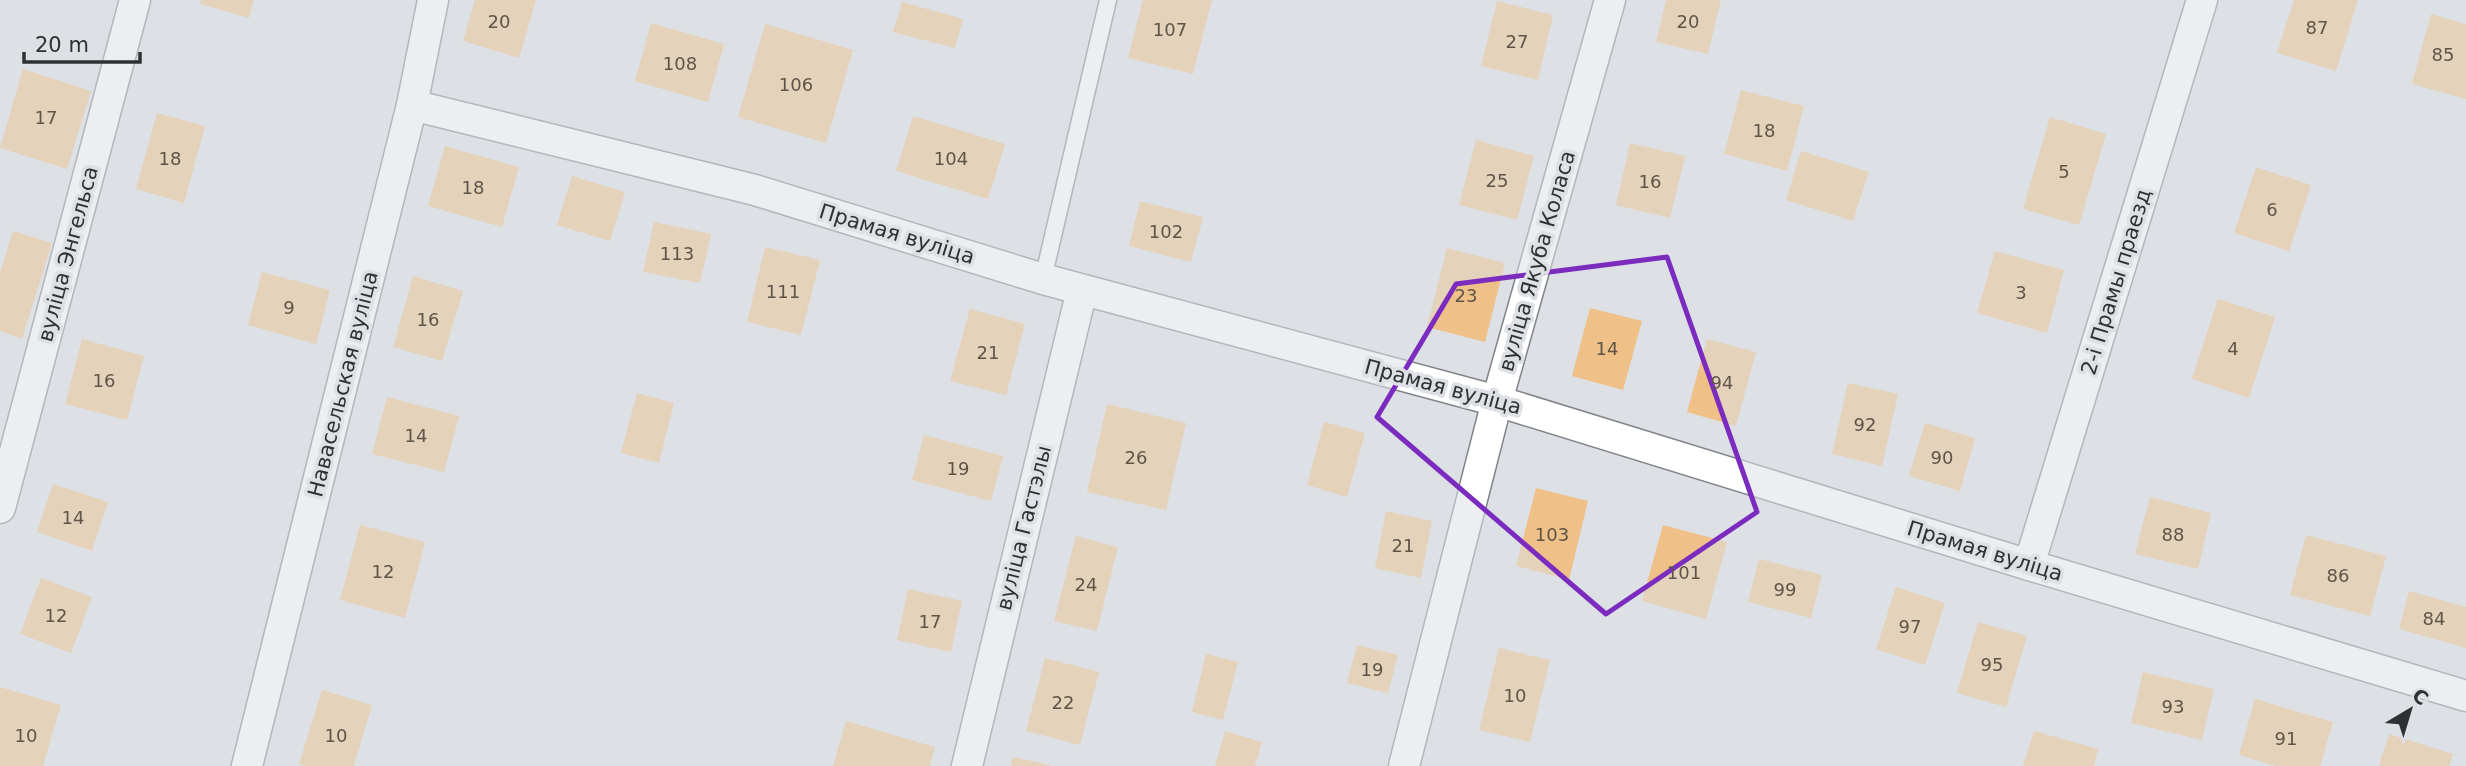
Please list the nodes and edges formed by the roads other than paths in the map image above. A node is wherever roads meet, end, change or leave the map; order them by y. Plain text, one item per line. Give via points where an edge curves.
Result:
1 (135, 0) edge
2 (433, 0) edge
3 (1108, 0) edge
4 (1610, 0) edge
5 (2202, 0) edge
6 (412, 105) junction
7 (1043, 279) junction
8 (1082, 290) junction
9 (1497, 401) junction
10 (0, 508) edge
11 (2029, 565) junction
12 (2466, 696) edge
13 (247, 766) edge
14 (967, 766) edge
15 (1404, 766) edge

1 - 10 street, вуліца Энгельса
2 - 6 street, Навасельская вуліца
3 - 7 lane
4 - 9 street, вуліца Якуба Коласа
5 - 11 street, 2-і Прамы праезд
6 - 7 street, Прамая вуліца via 755,190
6 - 13 street, Навасельская вуліца
7 - 8 street, Прамая вуліца
8 - 9 street, Прамая вуліца
8 - 14 street, вуліца Гастэлы
9 - 11 street, Прамая вуліца
9 - 15 street, вуліца Якуба Коласа
11 - 12 street, Прамая вуліца

